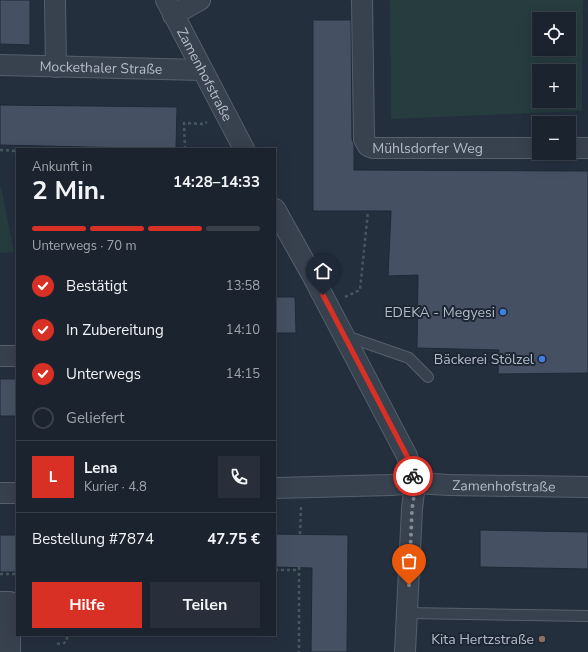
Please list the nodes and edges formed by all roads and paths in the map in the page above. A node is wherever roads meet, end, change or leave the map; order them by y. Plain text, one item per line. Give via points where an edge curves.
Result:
1 (55, 0) edge
2 (200, 0) edge
3 (362, 0) edge
4 (170, 7) edge
5 (0, 65) edge
6 (56, 67) junction
7 (202, 70) junction
8 (211, 120) dead end
9 (185, 148) edge
10 (243, 148) edge
11 (532, 148) edge
12 (576, 148) edge
13 (588, 148) edge
14 (0, 150) edge
15 (16, 151) edge
16 (276, 211) edge
17 (368, 211) dead end
18 (328, 305) junction
19 (344, 335) junction
20 (0, 356) edge
21 (16, 356) edge
22 (428, 377) dead end
23 (416, 483) junction
24 (301, 487) junction
25 (588, 487) edge
26 (276, 488) edge
27 (0, 493) edge
28 (16, 493) edge
29 (300, 534) dead end
30 (276, 570) edge
31 (0, 574) edge
32 (16, 574) edge
33 (5, 602) edge
34 (408, 613) junction
35 (588, 616) edge
36 (67, 636) edge
37 (57, 644) dead end
38 (10, 652) edge
39 (299, 652) edge
40 (405, 652) edge

1 - 6 street
2 - 4 street
3 - 11 street, Mühlsdorfer Weg via 364,139 368,146
4 - 7 street, Zamenhofstraße
5 - 6 street, Mockethaler Straße
6 - 7 street, Mockethaler Straße
7 - 10 street, Zamenhofstraße
8 - 9 path via 204,124 184,123
12 - 13 street
14 - 15 path
16 - 18 street
17 - 18 path via 360,290
18 - 19 street
19 - 22 lane via 409,358
19 - 23 street via 407,456
20 - 21 street
23 - 24 street, Zamenhofstraße
23 - 25 street, Zamenhofstraße
23 - 34 street via 411,529
24 - 26 street, Zamenhofstraße
24 - 29 path
27 - 28 street
30 - 39 path via 299,569
31 - 32 path
33 - 38 street
34 - 35 lane
34 - 40 street
36 - 37 path via 67,641

